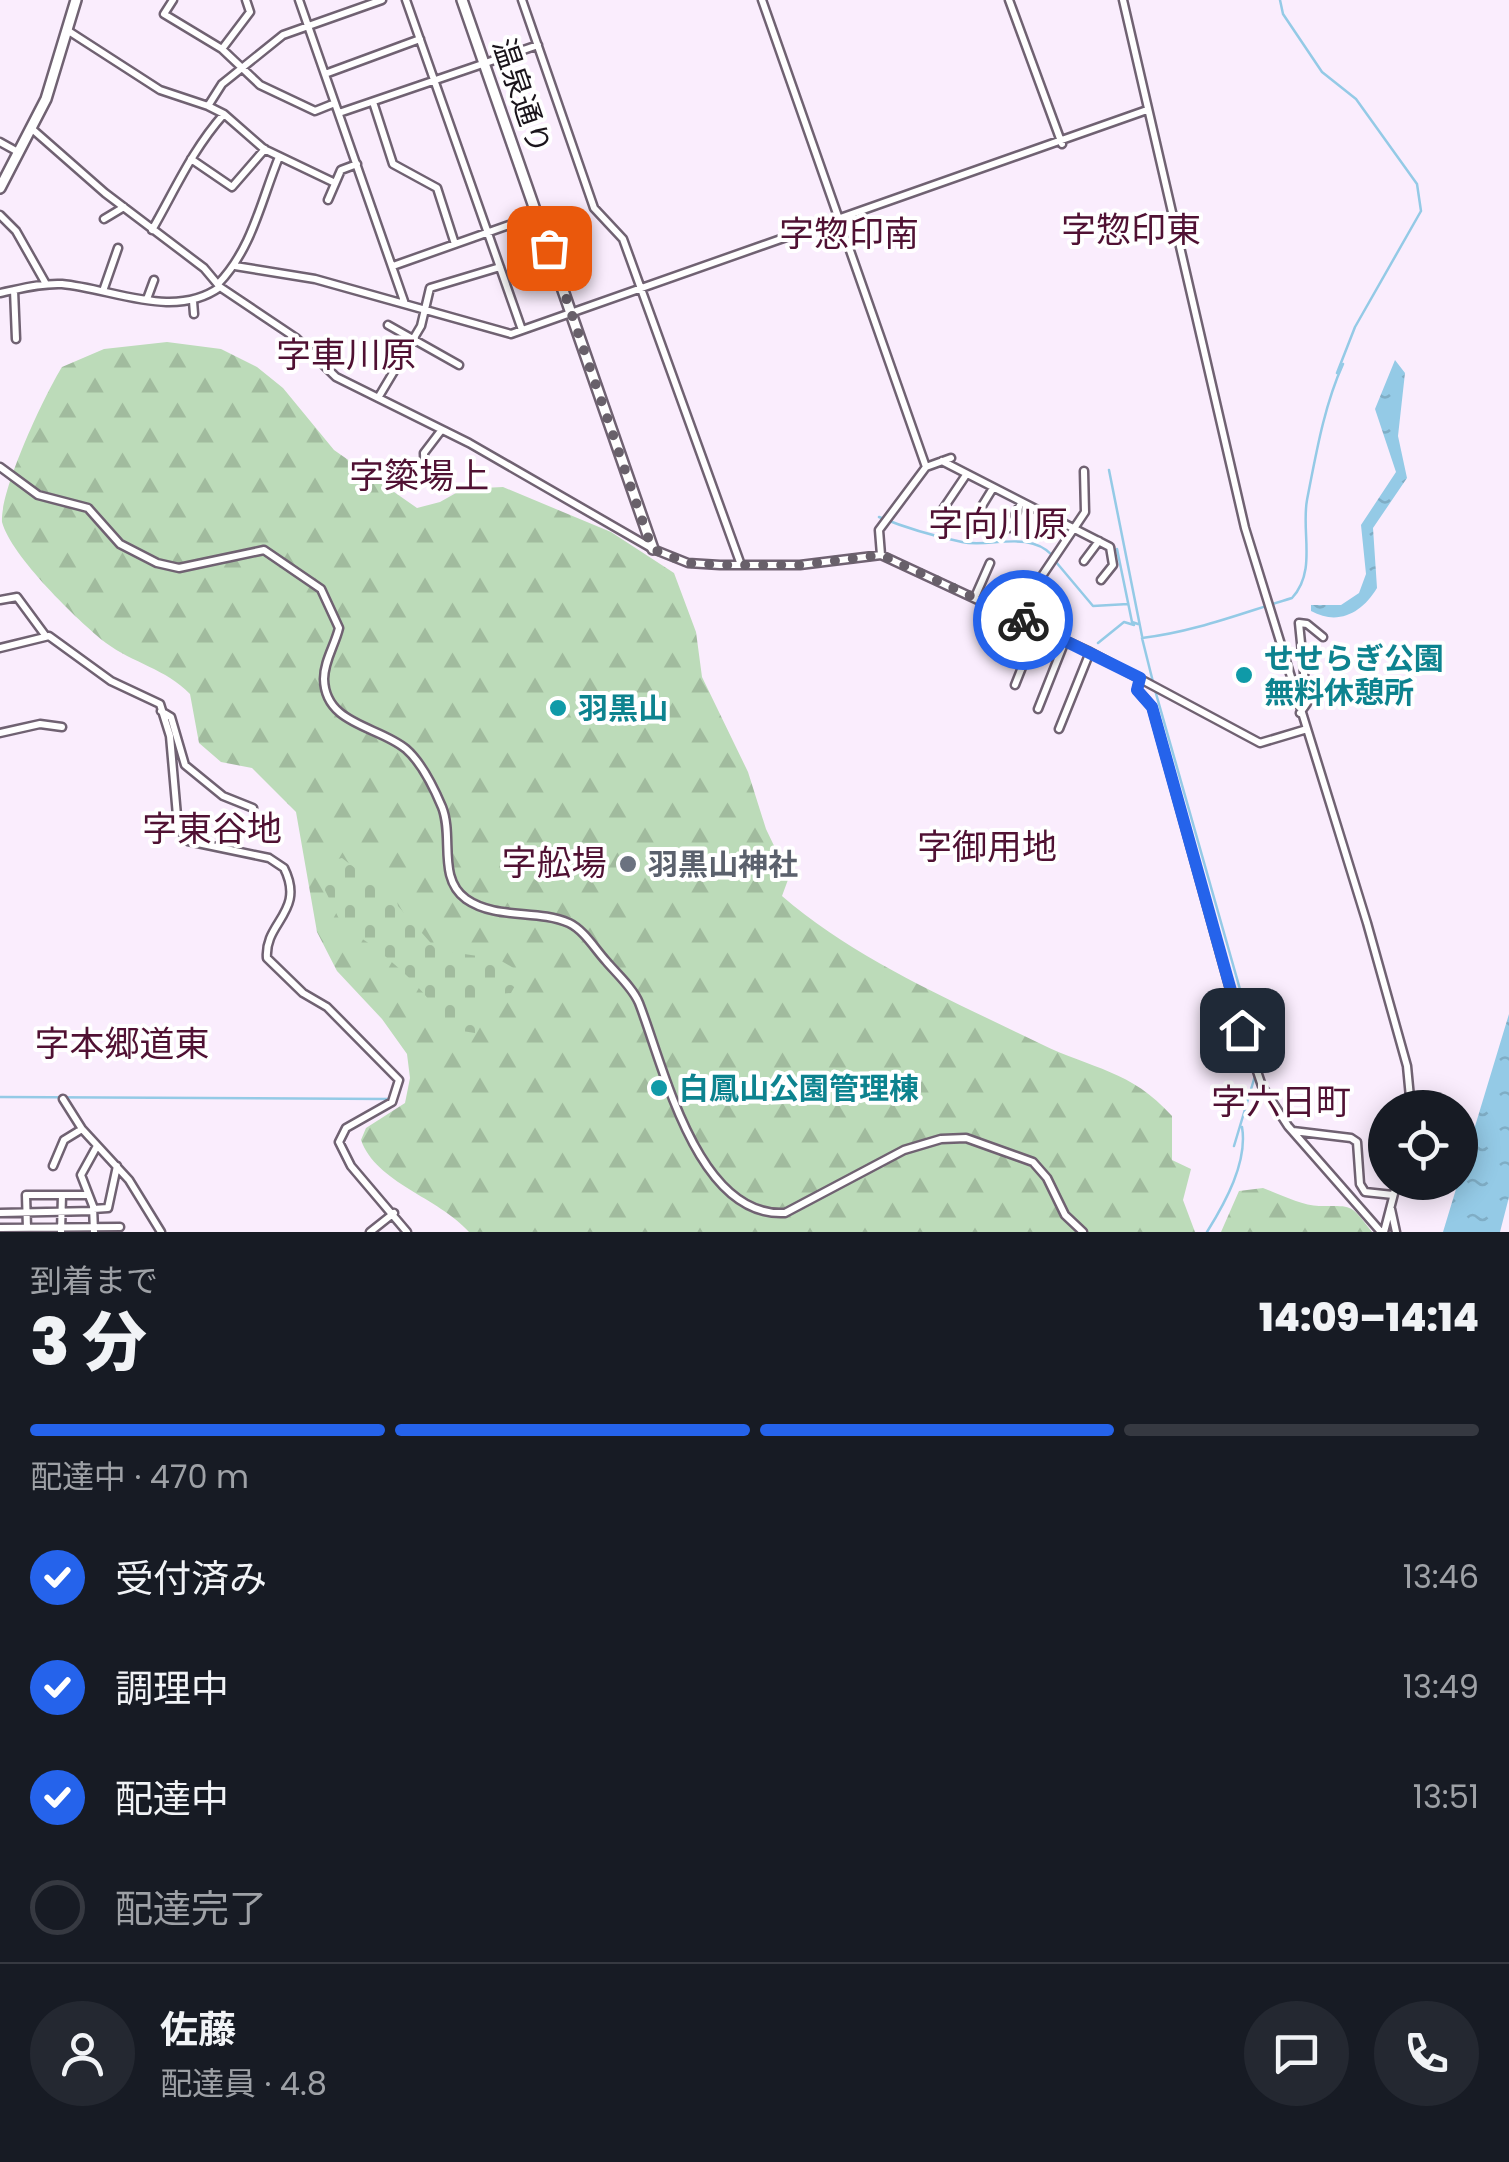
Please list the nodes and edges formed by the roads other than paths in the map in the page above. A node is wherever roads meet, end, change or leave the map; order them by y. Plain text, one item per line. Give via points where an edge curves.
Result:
1 (76, 0) edge
2 (172, 0) edge
3 (246, 0) edge
4 (300, 0) edge
5 (382, 0) edge
6 (406, 0) edge
7 (462, 0) edge
8 (522, 0) edge
9 (762, 0) edge
10 (1009, 0) edge
11 (1123, 0) edge
12 (356, 4) edge
13 (308, 25) junction
14 (66, 30) junction
15 (420, 39) junction
16 (538, 44) junction
17 (222, 49) junction
18 (484, 64) junction
19 (243, 70) junction
20 (325, 74) junction
21 (434, 80) junction
22 (372, 102) junction
23 (336, 103) junction
24 (208, 106) junction
25 (1147, 110) junction
26 (339, 113) junction
27 (224, 114) junction
28 (32, 128) junction
29 (0, 142) edge
30 (1062, 142) junction
31 (265, 149) junction
32 (18, 152) junction
33 (279, 156) junction
34 (191, 159) junction
35 (357, 164) junction
36 (333, 182) junction
37 (0, 188) edge
38 (328, 200) dead end
39 (124, 207) junction
40 (0, 215) edge
41 (537, 215) junction
42 (840, 218) junction
43 (104, 219) dead end
44 (152, 230) junction
45 (488, 232) junction
46 (454, 244) junction
47 (118, 248) dead end
48 (236, 266) junction
49 (392, 266) junction
50 (500, 266) junction
51 (154, 280) dead end
52 (46, 284) junction
53 (219, 286) junction
54 (642, 288) junction
55 (14, 290) junction
56 (104, 291) junction
57 (0, 293) edge
58 (147, 299) junction
59 (193, 301) junction
60 (405, 304) junction
61 (424, 309) junction
62 (572, 312) junction
63 (194, 314) dead end
64 (388, 325) dead end
65 (522, 330) junction
66 (16, 340) dead end
67 (412, 341) junction
68 (459, 365) dead end
69 (378, 398) junction
70 (440, 432) junction
71 (0, 467) edge
72 (926, 467) junction
73 (1084, 472) dead end
74 (966, 475) junction
75 (414, 486) dead end
76 (992, 488) junction
77 (1022, 502) junction
78 (941, 512) dead end
79 (1047, 515) junction
80 (974, 519) dead end
81 (1009, 528) dead end
82 (1041, 528) dead end
83 (1075, 529) junction
84 (1099, 541) junction
85 (652, 549) junction
86 (881, 555) junction
87 (1084, 561) dead end
88 (990, 564) dead end
89 (741, 565) junction
90 (1101, 580) dead end
91 (975, 597) junction
92 (0, 600) edge
93 (1016, 616) junction
94 (1038, 627) junction
95 (44, 635) junction
96 (1322, 637) dead end
97 (1065, 640) junction
98 (0, 648) edge
99 (1090, 652) junction
100 (1142, 680) junction
101 (1015, 686) dead end
102 (1038, 708) dead end
103 (161, 710) junction
104 (1300, 713) junction
105 (62, 728) dead end
106 (1059, 728) dead end
107 (1306, 729) junction
108 (0, 733) edge
109 (253, 808) dead end
110 (1408, 1090) edge
111 (63, 1099) dead end
112 (82, 1129) junction
113 (1292, 1131) junction
114 (96, 1146) junction
115 (53, 1166) dead end
116 (116, 1166) junction
117 (1368, 1192) edge
118 (62, 1195) junction
119 (88, 1195) junction
120 (1393, 1200) edge
121 (1391, 1208) junction
122 (93, 1210) junction
123 (62, 1212) junction
124 (0, 1213) edge
125 (27, 1213) junction
126 (394, 1213) junction
127 (120, 1226) dead end
128 (0, 1228) edge
129 (94, 1229) edge
130 (27, 1230) edge
131 (62, 1230) edge
132 (160, 1232) edge
133 (370, 1232) edge
134 (408, 1232) edge
135 (1084, 1232) edge
136 (1382, 1232) edge
137 (1396, 1232) edge

1 - 14 street
2 - 17 street via 164,14
3 - 17 street via 250,12
4 - 13 street
5 - 12 street
6 - 15 street
7 - 18 street, 温泉通り
8 - 16 street
9 - 42 street
10 - 30 street
11 - 25 street
12 - 13 street
13 - 19 street via 283,35
13 - 20 street
14 - 24 street via 160,90
14 - 28 street
15 - 20 street
15 - 21 street
16 - 18 street
16 - 54 street via 594,208 623,239
17 - 19 street
18 - 21 street
18 - 41 street, 温泉通り
19 - 23 street via 315,111
19 - 24 street via 222,84
20 - 23 street
21 - 22 street
21 - 45 street
22 - 26 street
22 - 46 street via 393,164 437,188
23 - 26 street
24 - 27 street
25 - 30 street
25 - 104 street via 1245,528
26 - 35 street
27 - 31 street
27 - 34 street
28 - 32 street
28 - 39 street
29 - 32 street
30 - 42 street
31 - 33 street
31 - 34 street via 232,187
32 - 37 street
33 - 36 street
33 - 48 street
34 - 44 street
35 - 36 street via 343,168
35 - 49 street
36 - 38 street
39 - 43 street
39 - 44 street
40 - 52 street
41 - 45 street
41 - 62 street, 温泉通り
42 - 54 street
42 - 72 street
44 - 53 street
45 - 46 street
45 - 50 street
46 - 49 street
47 - 56 street
48 - 53 street
48 - 60 street via 315,278
49 - 60 street
50 - 61 street via 430,288
50 - 65 street
51 - 58 street
52 - 55 street
52 - 56 street
53 - 59 street
53 - 69 street via 296,338 336,376
54 - 62 street
54 - 89 street
55 - 57 street
55 - 66 street
56 - 58 street
58 - 59 street
59 - 63 street
60 - 61 street
61 - 65 street via 511,334
61 - 67 street
62 - 65 street
62 - 85 street, 温泉通り
64 - 67 street
67 - 68 street
67 - 69 street
69 - 70 street
70 - 75 street via 424,453 425,477
70 - 85 street
71 - 135 street via 38,494 88,508 120,544 157,563 179,568 264,550 321,589 338,628 325,668 328,696 350,721 415,759 446,818 454,886 483,907 580,930 636,998 696,1148 738,1200 785,1213 904,1150 966,1138 1033,1162
72 - 74 street via 946,460
72 - 86 street via 879,530
73 - 83 street via 1086,512
74 - 76 street
74 - 78 street
76 - 77 street
76 - 80 street
77 - 79 street
77 - 81 street
79 - 82 street
79 - 83 street
83 - 84 street
83 - 93 street
84 - 87 street
84 - 90 street via 1113,552 1113,565
85 - 89 street via 688,563
86 - 89 street
86 - 91 street
88 - 91 street
91 - 93 street
92 - 95 street via 17,596
93 - 94 street
94 - 97 street
94 - 101 street
95 - 98 street
95 - 103 street via 111,681 152,698
96 - 104 street via 1298,624 1307,703
97 - 99 street
97 - 102 street
99 - 100 street
99 - 106 street
100 - 107 street via 1260,743
100 - 113 street via 1137,690 1152,707 1251,1060
103 - 109 street via 172,717 184,765 223,796
103 - 126 street via 172,747 178,827 188,841 270,858 284,868 290,901 269,936 267,958 399,1080 392,1102 346,1128 339,1142 351,1166
104 - 107 street
105 - 108 street via 40,724
107 - 110 street via 1401,1043
111 - 112 street
112 - 114 street
112 - 115 street via 64,1140
113 - 117 street via 1357,1142 1360,1184
113 - 136 street
114 - 116 street
114 - 119 street via 81,1175
116 - 122 street via 108,1208
116 - 132 street
118 - 119 street
118 - 123 street
118 - 125 street via 26,1195
119 - 122 street
120 - 121 street
121 - 136 street
121 - 137 street
122 - 123 street
122 - 129 street
123 - 125 street
123 - 131 street
124 - 125 street
125 - 130 street
126 - 133 street
126 - 134 street
127 - 129 street
128 - 130 street
129 - 131 street
130 - 131 street

